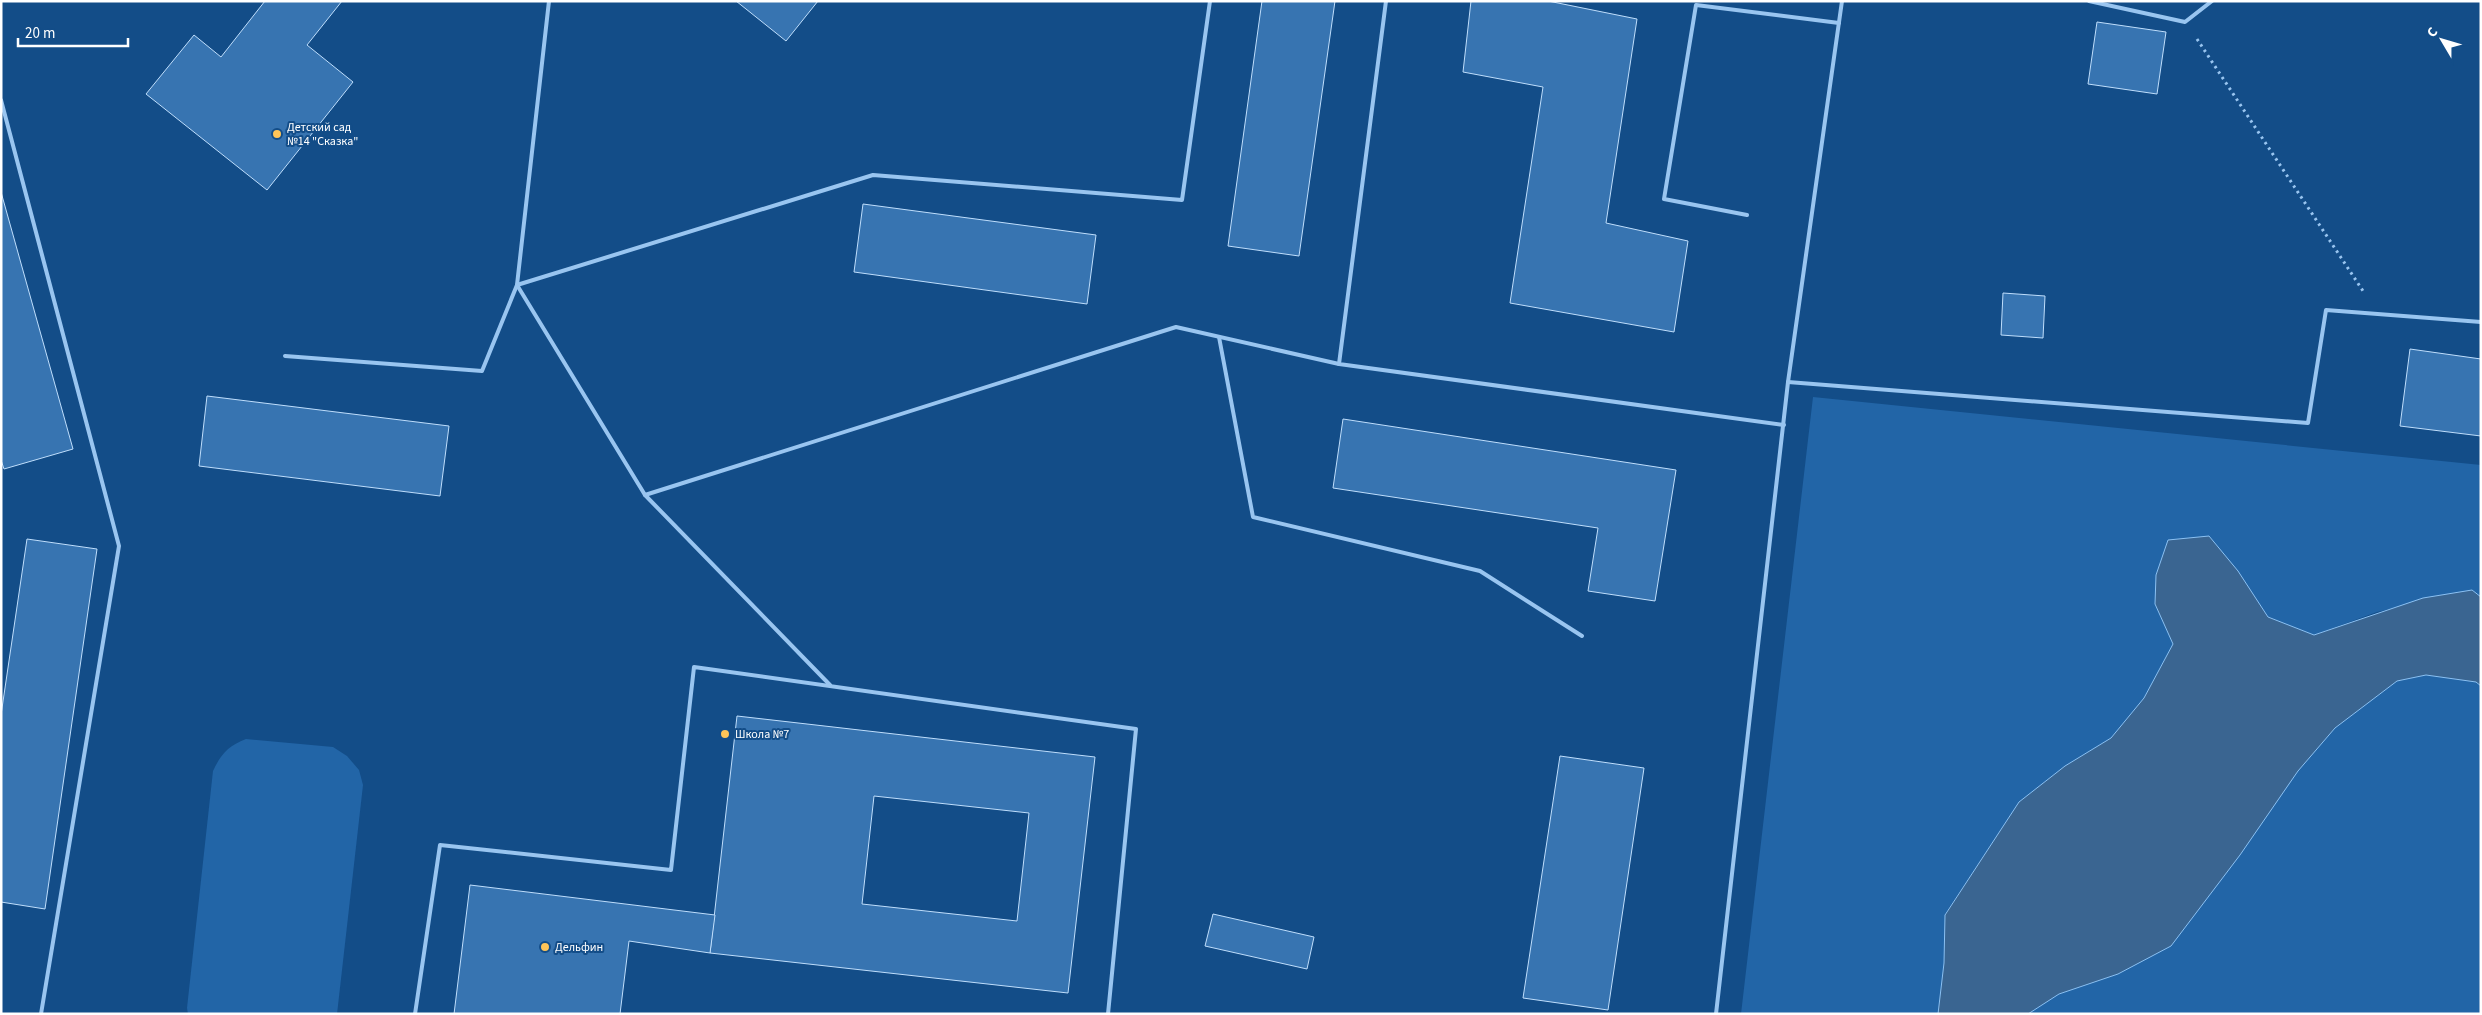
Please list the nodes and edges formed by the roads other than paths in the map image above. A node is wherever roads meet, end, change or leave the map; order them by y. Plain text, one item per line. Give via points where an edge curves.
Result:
1 (549, 1) edge
2 (1210, 1) edge
3 (1386, 1) edge
4 (1842, 1) edge
5 (2089, 1) edge
6 (2212, 1) edge
7 (1840, 23) junction
8 (1, 100) edge
9 (1747, 215) dead end
10 (517, 285) junction
11 (2481, 322) edge
12 (1219, 336) junction
13 (285, 356) dead end
14 (1338, 364) junction
15 (1788, 382) junction
16 (1784, 425) junction
17 (645, 495) junction
18 (1582, 636) dead end
19 (831, 686) junction
20 (42, 1014) edge
21 (415, 1014) edge
22 (1108, 1014) edge
23 (1716, 1014) edge

1 - 10 lane
2 - 10 lane via 1182,200 873,176
3 - 14 lane
4 - 7 lane
5 - 6 lane via 2185,22
7 - 9 lane via 1696,5 1664,200
7 - 15 lane
8 - 20 lane via 119,546
10 - 13 lane via 482,371
10 - 17 lane
11 - 15 lane via 2326,310 2308,423
12 - 14 lane
12 - 17 lane via 1176,327
12 - 18 lane via 1253,517 1480,571
14 - 16 lane
15 - 16 lane
16 - 23 lane
17 - 19 lane
19 - 21 lane via 694,667 671,870 440,845
19 - 22 lane via 1136,728

